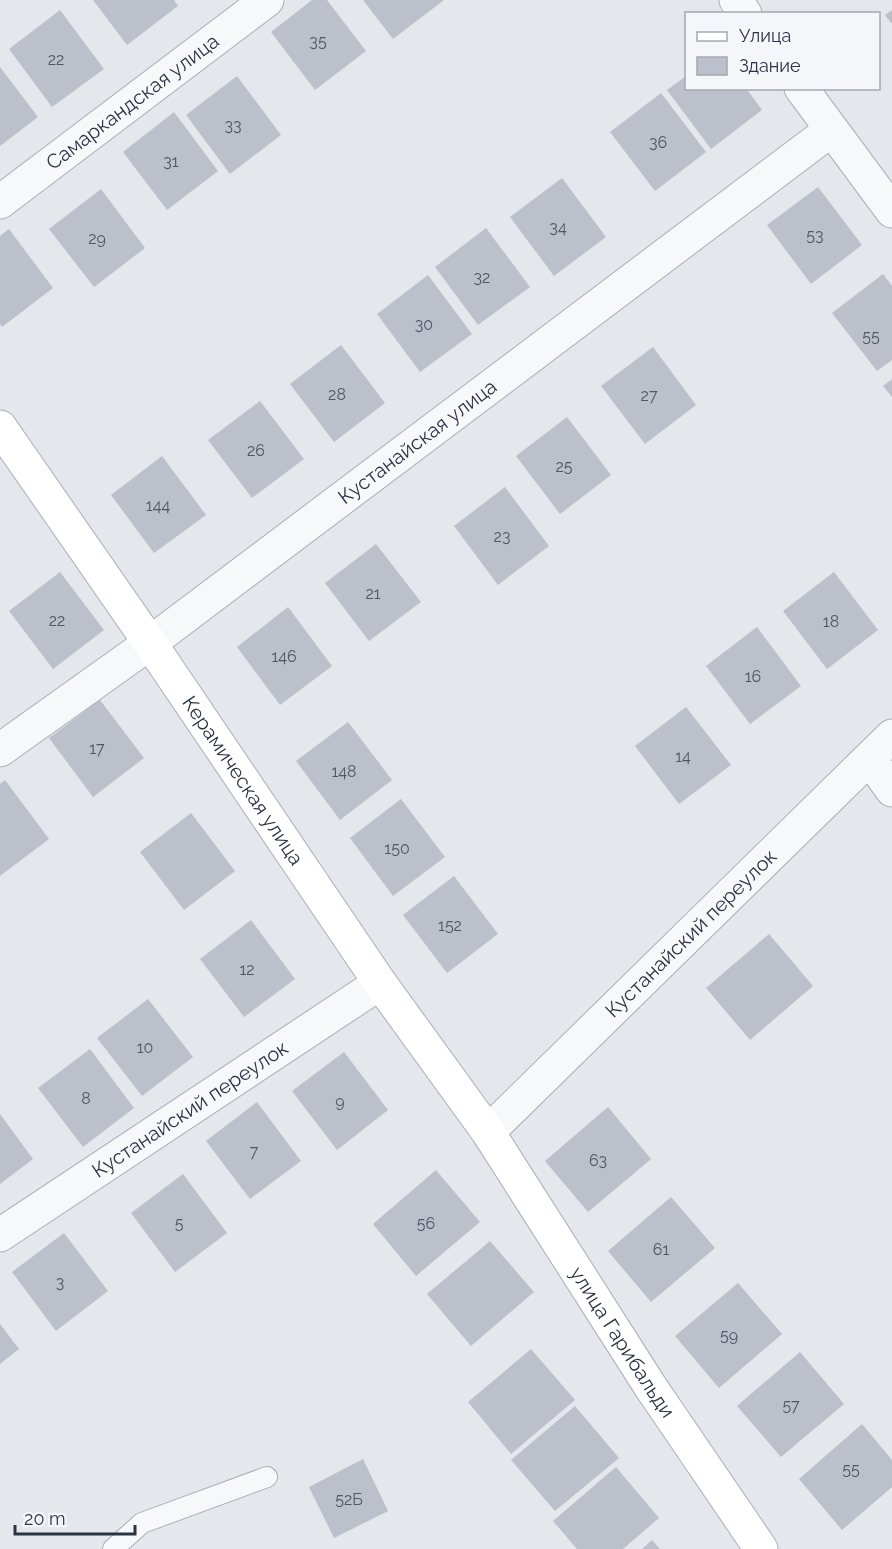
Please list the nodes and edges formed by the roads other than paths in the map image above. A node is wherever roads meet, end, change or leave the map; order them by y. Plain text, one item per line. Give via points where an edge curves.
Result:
1 (248, 6) edge
2 (802, 90) edge
3 (831, 130) junction
4 (0, 202) edge
5 (892, 211) edge
6 (0, 427) edge
7 (150, 642) junction
8 (892, 736) edge
9 (0, 750) edge
10 (870, 759) junction
11 (892, 790) edge
12 (380, 983) junction
13 (488, 1132) junction
14 (0, 1234) edge
15 (267, 1477) dead end
16 (113, 1549) edge
17 (761, 1549) edge

1 - 4 street, Самаркандская улица
2 - 3 street
3 - 5 street
3 - 7 street, Кустанайская улица
6 - 7 street, Керамическая улица
7 - 9 street, Кустанайская улица
7 - 12 street, Керамическая улица
8 - 10 street, Кустанайский переулок
10 - 11 street
10 - 13 street, Кустанайский переулок
12 - 13 street, Керамическая улица
12 - 14 street, Кустанайский переулок
13 - 17 street, улица Гарибальди via 650,1386
15 - 16 lane via 142,1523

